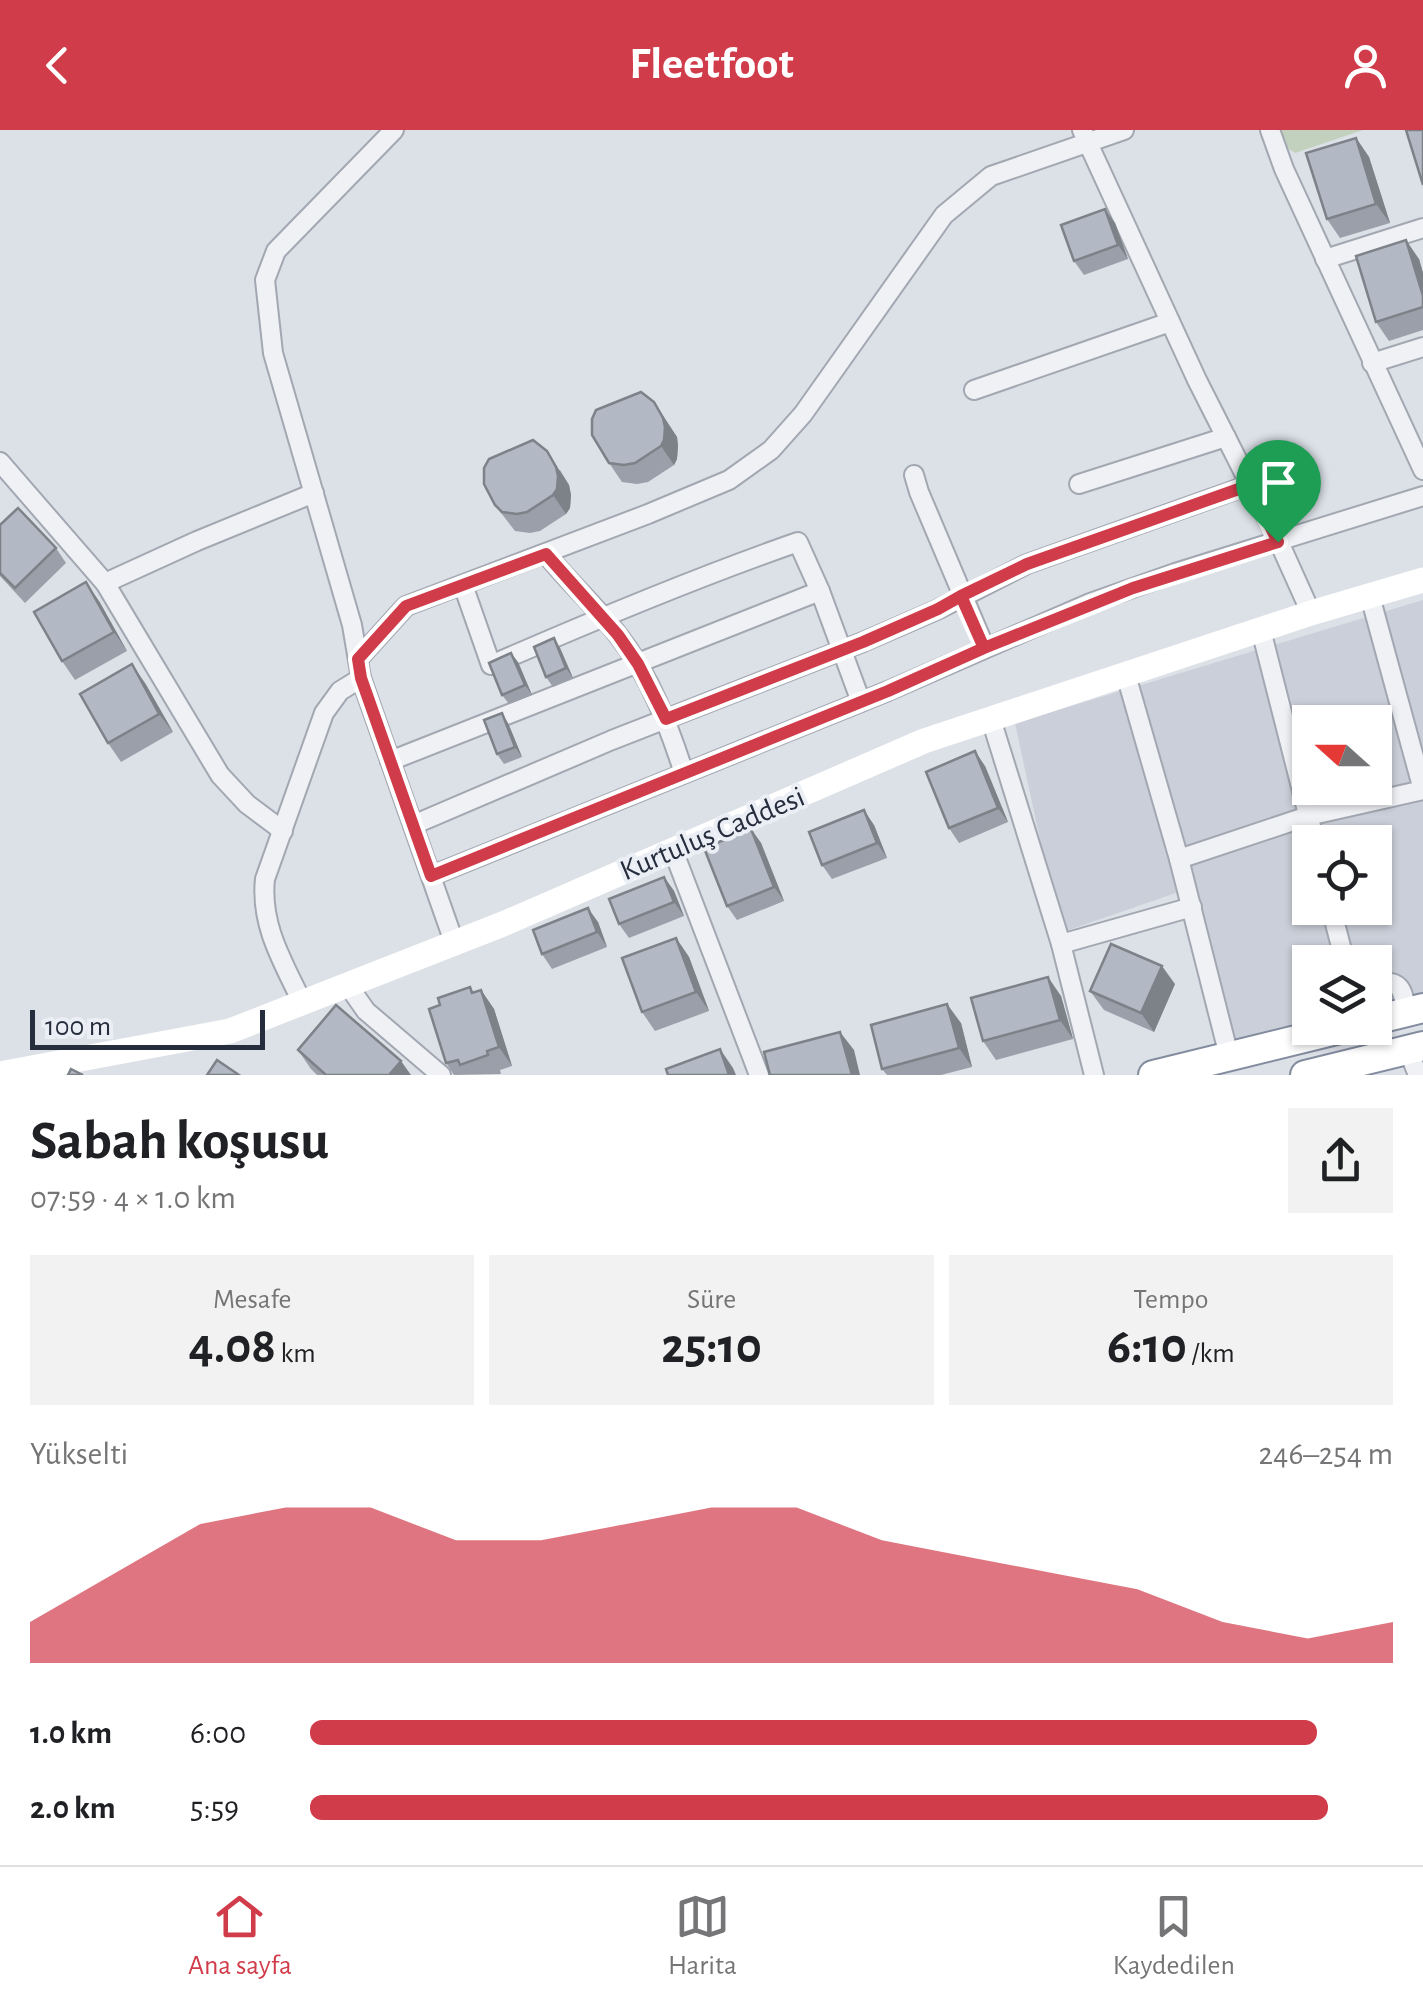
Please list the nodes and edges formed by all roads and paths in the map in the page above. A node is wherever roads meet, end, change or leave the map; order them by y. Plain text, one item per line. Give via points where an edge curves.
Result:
1 (394, 130) edge
2 (1124, 130) edge
3 (1270, 130) edge
4 (1084, 136) edge
5 (1423, 228) edge
6 (1325, 259) junction
7 (1170, 322) junction
8 (1423, 347) edge
9 (1372, 363) junction
10 (974, 390) dead end
11 (1226, 437) junction
12 (0, 462) edge
13 (1423, 470) edge
14 (914, 475) dead end
15 (1079, 484) dead end
16 (1250, 485) junction
17 (314, 493) junction
18 (1423, 496) edge
19 (1278, 542) junction
20 (546, 554) junction
21 (1423, 580) edge
22 (106, 583) junction
23 (463, 585) junction
24 (820, 591) junction
25 (961, 596) junction
26 (1370, 596) junction
27 (1312, 613) junction
28 (602, 616) junction
29 (1261, 630) junction
30 (984, 648) junction
31 (842, 650) junction
32 (358, 659) junction
33 (638, 664) junction
34 (1126, 675) junction
35 (361, 678) junction
36 (861, 702) junction
37 (666, 719) junction
38 (991, 719) junction
39 (390, 761) junction
40 (684, 773) junction
41 (1308, 816) junction
42 (413, 825) junction
43 (1310, 825) edge
44 (282, 831) junction
45 (673, 850) junction
46 (1180, 859) junction
47 (431, 876) junction
48 (1192, 907) junction
49 (454, 942) junction
50 (1060, 944) junction
51 (347, 984) junction
52 (1392, 984) edge
53 (302, 1002) junction
54 (1414, 1010) edge
55 (1292, 1041) edge
56 (1228, 1056) junction
57 (1416, 1057) edge
58 (0, 1074) edge
59 (441, 1075) edge
60 (759, 1075) edge
61 (1094, 1075) edge
62 (1153, 1075) edge
63 (1305, 1075) edge

1 - 17 street via 276,251 264,280 273,353
2 - 4 street
3 - 6 street
4 - 7 street
4 - 20 street via 991,176 944,215 804,414 771,450 729,480
5 - 6 street
6 - 9 street
7 - 10 street
7 - 11 street
8 - 9 street
9 - 13 street
11 - 15 street
11 - 16 street
12 - 22 street
14 - 25 street
16 - 19 street
16 - 25 street via 1044,558
17 - 22 street
17 - 32 street
18 - 19 street
19 - 27 street
19 - 30 street via 1133,588
20 - 23 street
20 - 28 street
21 - 26 main road, Kurtuluş Caddesi
22 - 44 street via 220,775
23 - 28 street via 491,665
23 - 32 street via 406,606
24 - 28 street via 798,542
24 - 31 street
24 - 33 street
25 - 30 street
25 - 31 street
26 - 27 main road, Kurtuluş Caddesi
26 - 41 street via 1423,790
27 - 29 main road, Kurtuluş Caddesi
28 - 33 street
29 - 34 main road, Kurtuluş Caddesi
29 - 41 street
30 - 36 street
31 - 36 street
31 - 37 street
32 - 35 street
33 - 37 street
33 - 39 street
34 - 38 main road, Kurtuluş Caddesi
34 - 46 street
35 - 39 street
35 - 44 street via 324,714
36 - 40 street
37 - 40 street
37 - 42 street
38 - 45 main road, Kurtuluş Caddesi via 924,741
38 - 50 street
39 - 42 street
40 - 47 street
41 - 43 street
41 - 46 street
42 - 47 street
44 - 53 street via 268,866 264,906 271,938
45 - 49 main road, Kurtuluş Caddesi
45 - 60 street
46 - 48 street
47 - 49 street
48 - 50 street
48 - 56 street
49 - 51 main road, Kurtuluş Caddesi
50 - 61 street
51 - 53 main road, Kurtuluş Caddesi
51 - 59 street via 366,1011
52 - 54 street
53 - 58 main road, Kurtuluş Caddesi via 230,1031
55 - 56 highway
56 - 62 highway
57 - 63 highway

